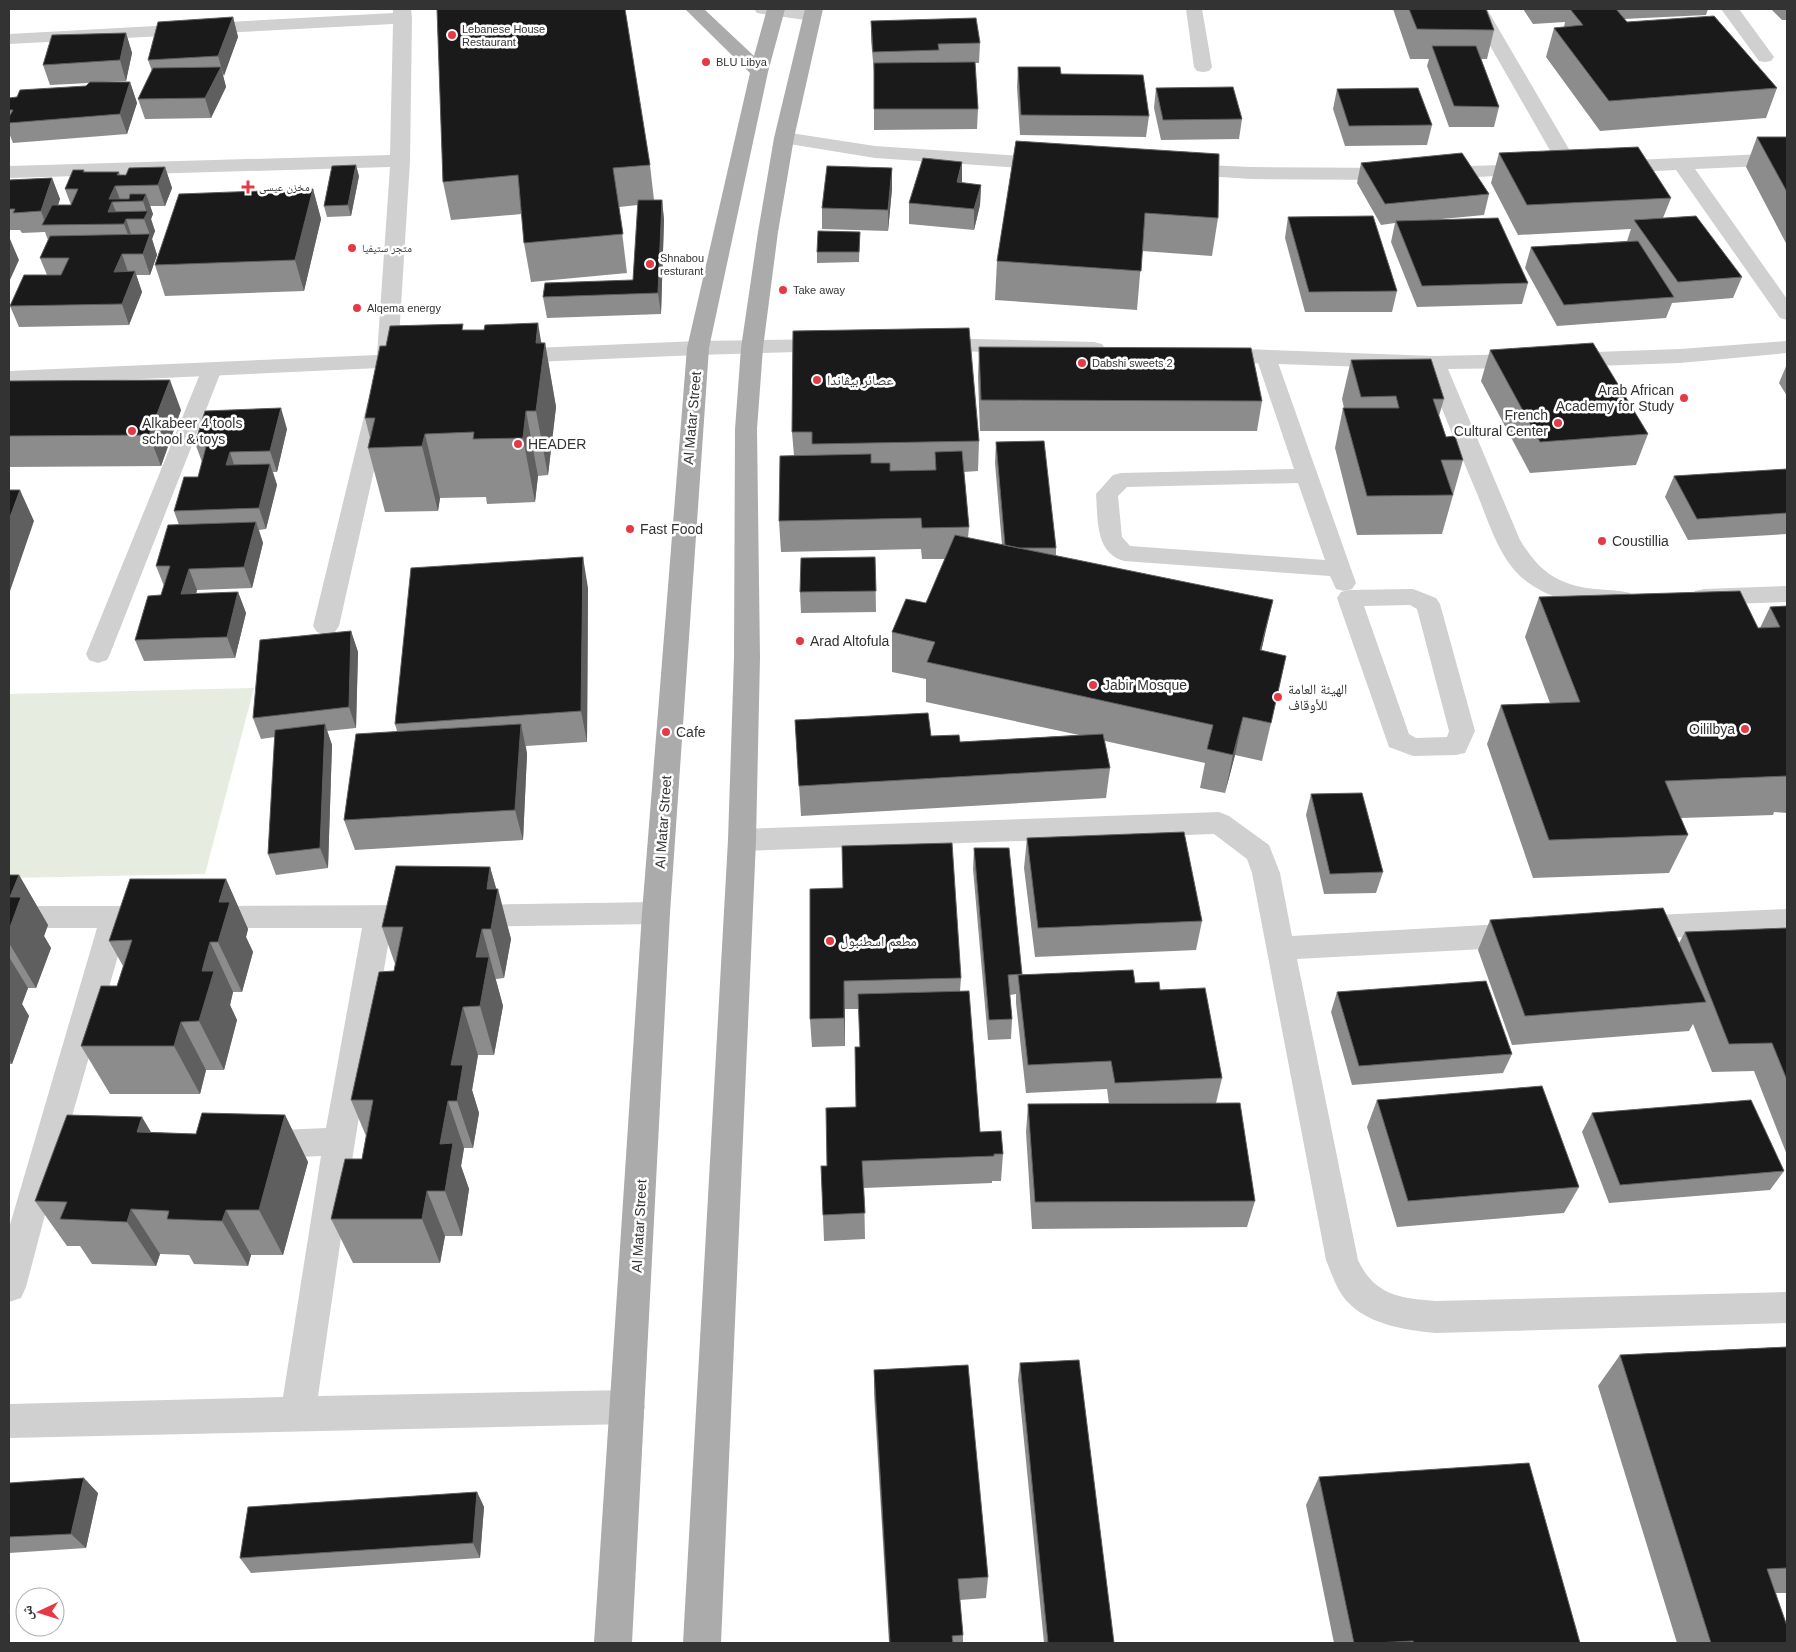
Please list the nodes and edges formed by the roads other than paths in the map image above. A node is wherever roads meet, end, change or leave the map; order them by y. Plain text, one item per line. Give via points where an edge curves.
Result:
1 (694, 9) edge
2 (1194, 9) edge
3 (1478, 9) edge
4 (1730, 9) edge
5 (771, 10) edge
6 (813, 12) edge
7 (403, 13) edge
8 (9, 39) edge
9 (1765, 58) dead end
10 (1203, 67) dead end
11 (759, 72) junction
12 (784, 138) junction
13 (1787, 159) edge
14 (400, 161) junction
15 (1682, 164) junction
16 (1069, 165) edge
17 (1586, 168) junction
18 (1165, 169) edge
19 (9, 172) edge
20 (1787, 314) edge
21 (911, 344) edge
22 (854, 345) edge
23 (698, 348) junction
24 (752, 348) junction
25 (1787, 348) edge
26 (1110, 350) edge
27 (1198, 354) edge
28 (494, 357) edge
29 (1266, 357) junction
30 (436, 359) edge
31 (388, 361) junction
32 (1434, 363) junction
33 (212, 369) junction
34 (9, 378) edge
35 (1307, 476) junction
36 (1339, 569) junction
37 (1787, 594) edge
38 (1349, 598) junction
39 (1683, 598) edge
40 (1645, 599) edge
41 (326, 626) dead end
42 (98, 654) dead end
43 (742, 840) junction
44 (656, 914) junction
45 (9, 917) edge
46 (115, 917) junction
47 (378, 917) junction
48 (1787, 920) edge
49 (1608, 930) edge
50 (1548, 933) edge
51 (1280, 948) junction
52 (338, 1141) junction
53 (231, 1147) edge
54 (9, 1287) edge
55 (1787, 1308) edge
56 (628, 1406) junction
57 (298, 1413) junction
58 (9, 1421) edge
59 (613, 1643) edge
60 (702, 1643) edge

1 - 11 main road
2 - 10 lane
3 - 17 street
4 - 9 street
5 - 6 street
5 - 11 main road, Al Matar Street
6 - 12 main road
7 - 8 street
7 - 14 street
11 - 23 main road, Al Matar Street
12 - 16 street via 875,152
12 - 24 main road
13 - 15 street
14 - 19 street
14 - 31 street
15 - 17 street
15 - 20 street
17 - 18 street via 1417,174
21 - 26 street
22 - 24 street
23 - 24 street
23 - 28 street
23 - 44 main road, Al Matar Street
24 - 43 main road via 746,438
25 - 32 street via 1680,356
27 - 29 street
29 - 32 street
29 - 35 lane
30 - 31 street
31 - 33 street
31 - 41 street
32 - 40 street via 1508,540 1524,566 1544,584 1571,594
33 - 34 street
33 - 42 lane
35 - 36 lane
35 - 36 lane via 1121,480 1107,494 1111,539 1124,553
36 - 38 lane
37 - 39 street
38 - 38 lane via 1398,740 1413,747 1456,746 1462,731 1428,604 1414,597
43 - 51 street via 1219,823 1259,853 1266,873
43 - 60 main road
44 - 47 street
44 - 56 main road, Al Matar Street
45 - 46 street
46 - 47 street
46 - 54 street via 59,1157
47 - 52 street
48 - 49 street
50 - 51 street
51 - 55 street via 1342,1260 1355,1286 1371,1300 1398,1314 1436,1317
52 - 53 street
52 - 57 street
56 - 57 street
56 - 59 main road, Al Matar Street
57 - 58 street

